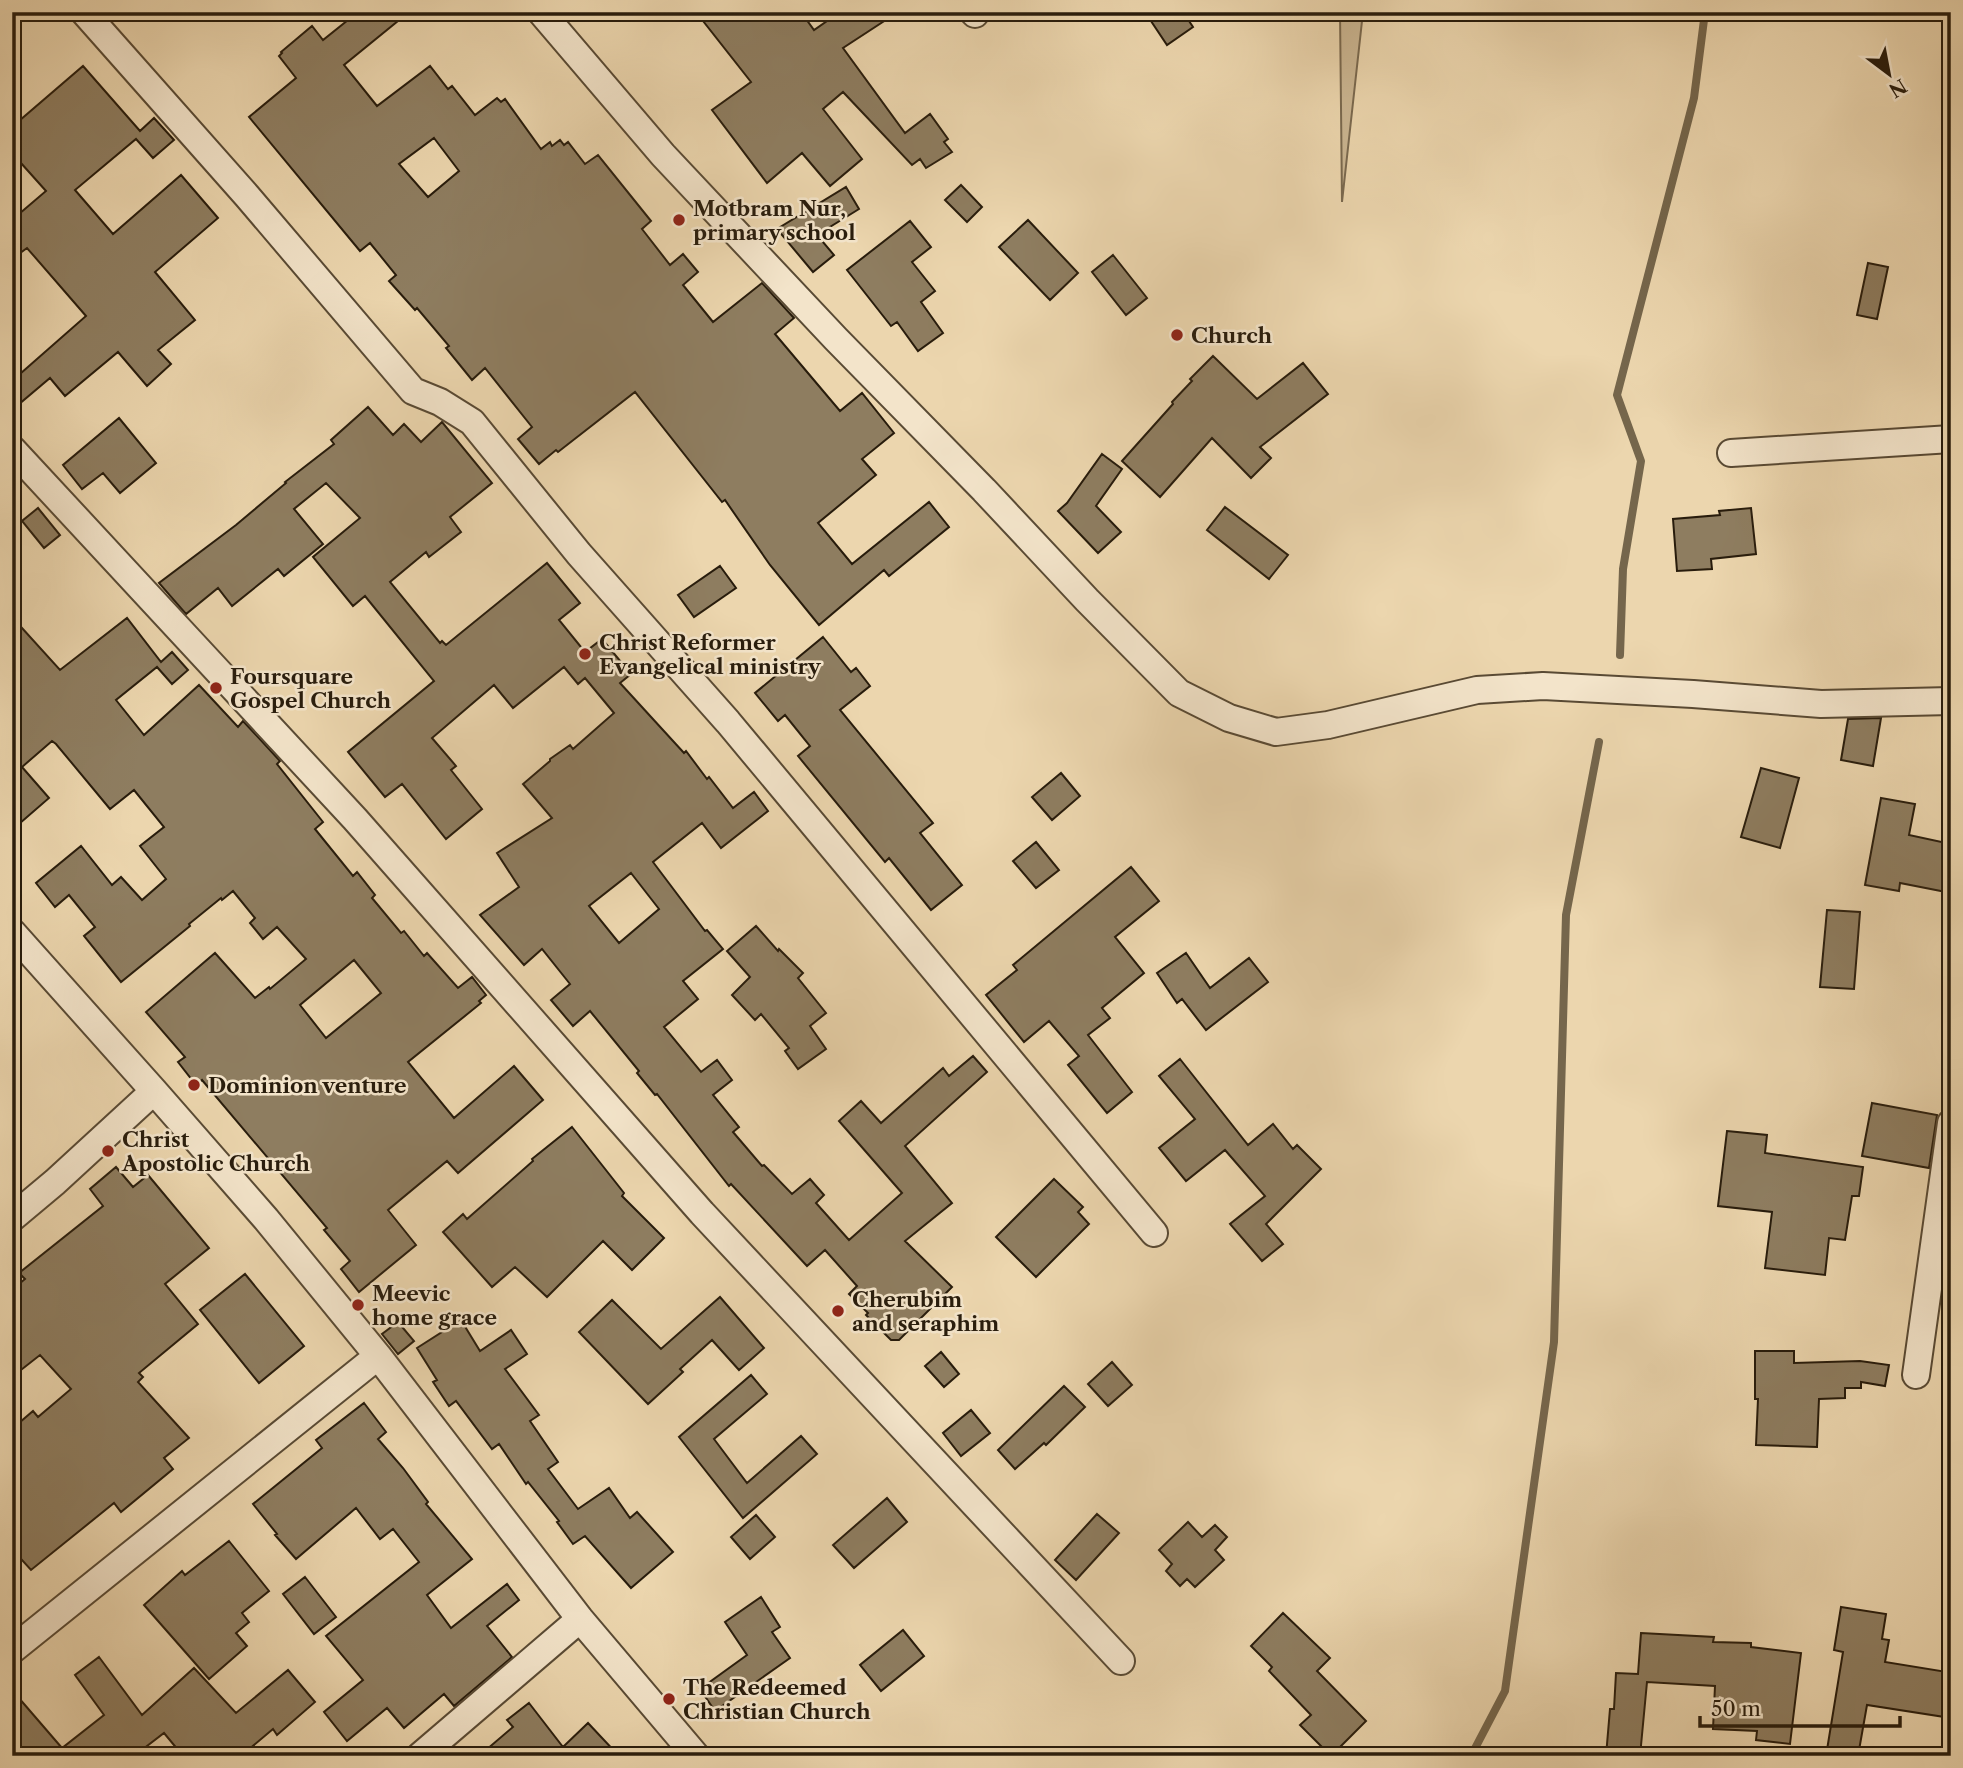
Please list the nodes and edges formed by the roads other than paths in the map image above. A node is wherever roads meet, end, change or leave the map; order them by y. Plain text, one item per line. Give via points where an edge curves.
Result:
1 (84, 12) edge
2 (541, 12) edge
3 (1951, 439) edge
4 (12, 449) edge
5 (1731, 453) dead end
6 (1951, 701) edge
7 (12, 932) edge
8 (154, 1091) junction
9 (1951, 1123) edge
10 (12, 1218) edge
11 (1154, 1233) dead end
12 (378, 1356) junction
13 (1916, 1375) dead end
14 (580, 1619) junction
15 (12, 1650) edge
16 (1121, 1661) dead end
17 (420, 1756) edge
18 (696, 1756) edge

1 - 11 street via 413,391 471,422
2 - 6 street via 663,155 1087,600 1179,693 1229,718 1276,732 1328,725 1476,690 1543,686 1821,704
3 - 5 street
4 - 16 street via 355,819 702,1213
7 - 8 street
8 - 10 street
8 - 12 street
9 - 13 street
12 - 14 street
12 - 15 street
14 - 17 street
14 - 18 street

